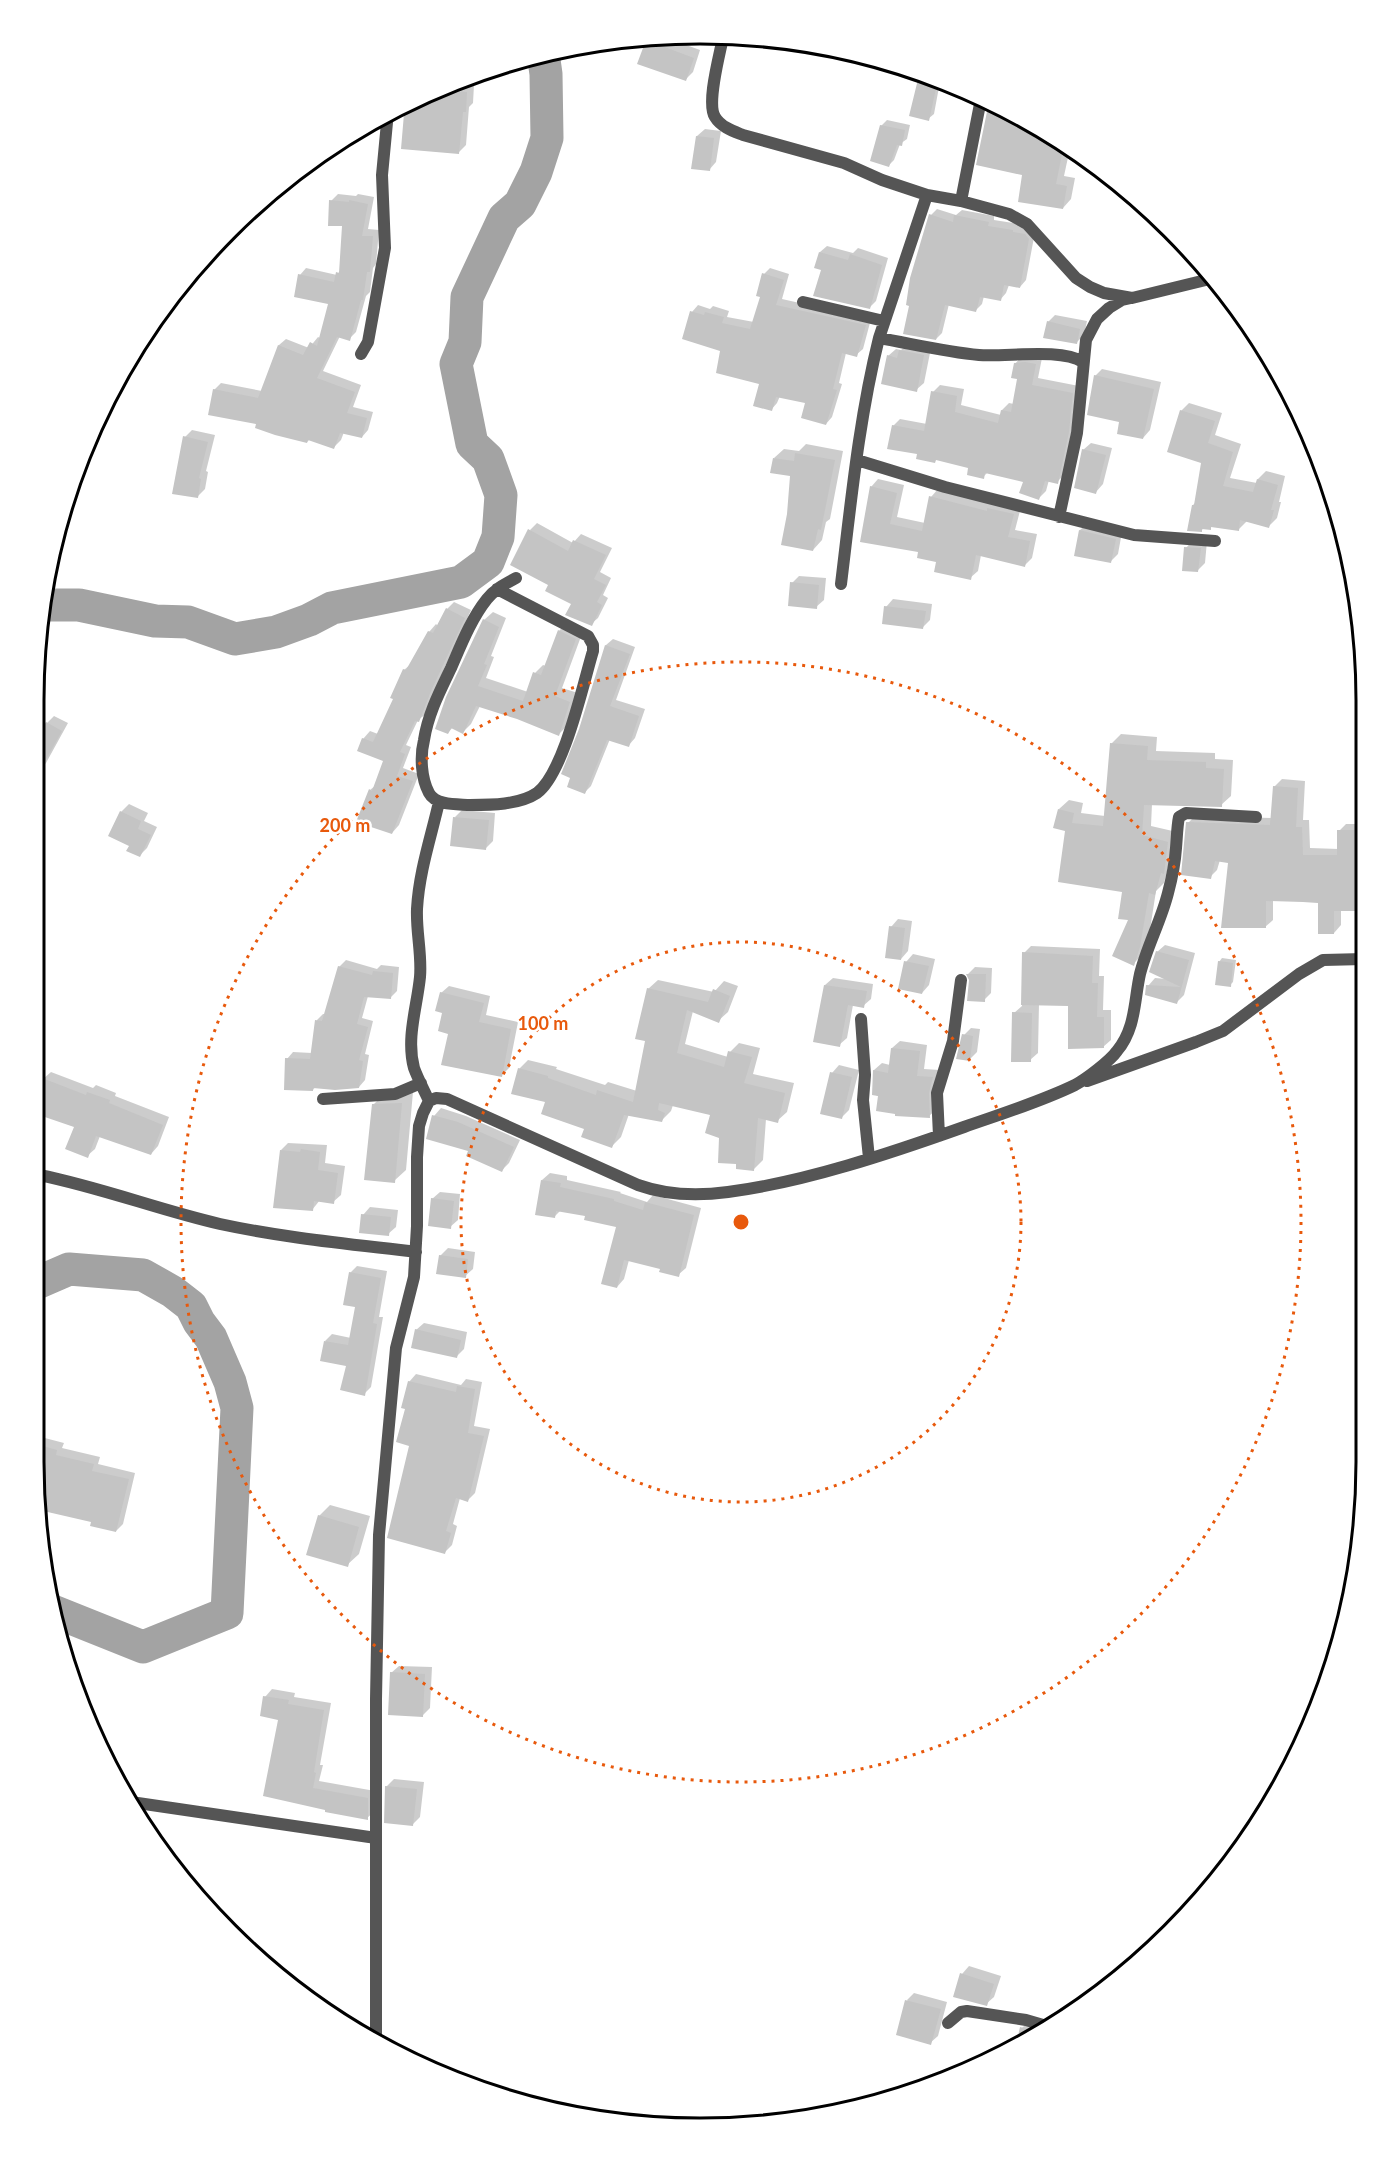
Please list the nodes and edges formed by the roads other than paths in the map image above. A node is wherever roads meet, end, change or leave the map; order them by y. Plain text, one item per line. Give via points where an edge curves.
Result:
1 (722, 45) edge
2 (980, 106) edge
3 (387, 123) edge
4 (927, 195) junction
5 (961, 201) junction
6 (1205, 280) edge
7 (1132, 298) junction
8 (803, 302) dead end
9 (884, 321) junction
10 (879, 338) junction
11 (361, 354) dead end
12 (1083, 362) junction
13 (857, 460) junction
14 (1059, 517) junction
15 (1215, 541) dead end
16 (516, 578) dead end
17 (841, 584) dead end
18 (497, 589) junction
19 (439, 802) junction
20 (1256, 817) dead end
21 (1356, 958) edge
22 (961, 980) dead end
23 (861, 1019) dead end
24 (421, 1083) junction
25 (1077, 1084) junction
26 (324, 1099) dead end
27 (429, 1101) junction
28 (939, 1136) junction
29 (869, 1158) junction
30 (44, 1176) edge
31 (416, 1252) junction
32 (140, 1803) edge
33 (376, 1838) junction
34 (948, 2023) dead end
35 (1038, 2024) edge
36 (376, 2032) edge

1 - 4 street via 712,110 719,122 743,135 844,163
2 - 5 street
3 - 11 street via 382,175 385,248 368,342
4 - 5 street
4 - 9 street
5 - 7 street via 1009,214 1027,224 1076,278 1104,293
6 - 7 street
7 - 12 street via 1122,300 1097,319 1086,340
8 - 9 street
9 - 10 street
10 - 12 street via 953,352 1069,356
10 - 13 street
12 - 14 street via 1077,434
13 - 14 street
13 - 17 street
14 - 15 street via 1134,535
16 - 18 street
18 - 19 street via 478,613 426,727 424,782 430,796
18 - 19 street via 588,636 593,651 557,766 536,794 512,802 481,805
19 - 24 street via 417,909 420,978 411,1046
20 - 25 street via 1186,813 1179,817 1169,890 1149,944 1128,1035 1117,1052
21 - 25 street via 1323,960 1222,1031
22 - 28 street via 953,1041 937,1093
23 - 29 street
24 - 26 street via 395,1094
24 - 27 street
25 - 28 street
27 - 29 street via 447,1099 654,1191 726,1192
27 - 31 street via 418,1140
28 - 29 street
30 - 31 street via 222,1224
31 - 33 street via 414,1277 396,1348 378,1534
32 - 33 street
33 - 36 street
34 - 35 street via 967,2011

